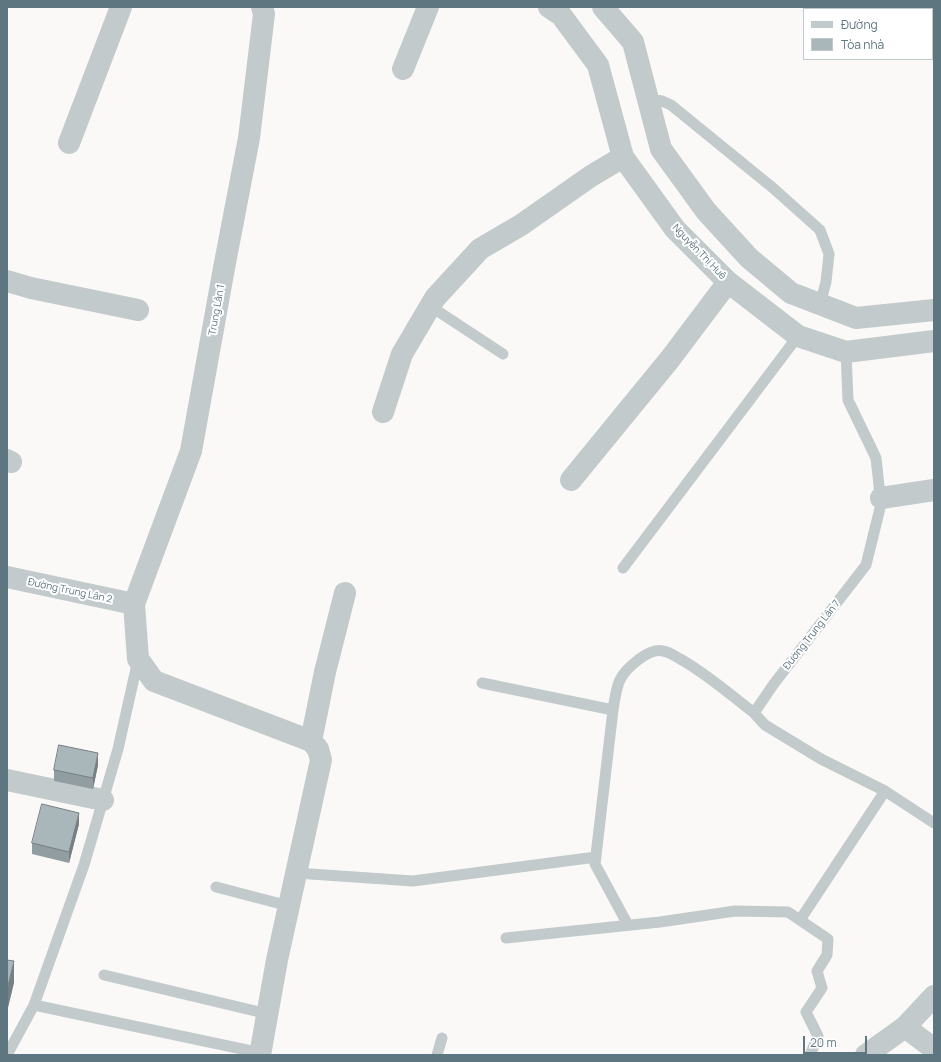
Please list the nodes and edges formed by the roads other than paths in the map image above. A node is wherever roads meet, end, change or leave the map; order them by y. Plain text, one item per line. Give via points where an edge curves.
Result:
1 (121, 7) edge
2 (262, 7) edge
3 (428, 7) edge
4 (549, 7) edge
5 (603, 7) edge
6 (403, 69) dead end
7 (648, 100) junction
8 (69, 143) dead end
9 (623, 157) junction
10 (7, 281) edge
11 (728, 282) junction
12 (820, 304) junction
13 (430, 306) junction
14 (138, 310) dead end
15 (934, 310) edge
16 (798, 336) junction
17 (934, 341) edge
18 (846, 352) junction
19 (503, 354) dead end
20 (384, 412) dead end
21 (571, 480) dead end
22 (934, 490) edge
23 (881, 498) junction
24 (623, 568) dead end
25 (7, 576) edge
26 (345, 593) dead end
27 (134, 604) junction
28 (138, 660) junction
29 (482, 683) dead end
30 (613, 710) junction
31 (754, 714) junction
32 (311, 742) junction
33 (7, 780) edge
34 (885, 791) junction
35 (103, 800) junction
36 (934, 822) edge
37 (596, 857) junction
38 (296, 873) junction
39 (216, 887) dead end
40 (289, 906) junction
41 (800, 920) junction
42 (628, 925) junction
43 (506, 938) dead end
44 (104, 975) dead end
45 (934, 996) edge
46 (34, 1005) junction
47 (268, 1014) junction
48 (905, 1027) junction
49 (442, 1038) dead end
50 (934, 1049) edge
51 (261, 1054) edge
52 (7, 1055) edge
53 (437, 1055) edge
54 (810, 1055) edge
55 (866, 1055) edge

1 - 8 street
2 - 27 street, Trung Lân 1 via 264,14 249,138 191,450
3 - 6 street
4 - 9 street, Nguyễn Thị Huê via 562,15 598,66
5 - 7 street via 633,42
7 - 12 street via 661,149 706,211 749,258 791,293
7 - 12 lane via 671,105 820,230 829,254 826,282
9 - 11 street, Nguyễn Thị Huê via 675,229
9 - 13 street via 480,249
10 - 14 street
11 - 16 street, Nguyễn Thị Huê
11 - 21 street
12 - 15 street via 856,318
13 - 19 lane
13 - 20 street via 402,354
16 - 18 street, Nguyễn Thị Huê
16 - 24 lane
17 - 18 street, Nguyễn Thị Huê
18 - 23 lane, Đường Trung Lân 7 via 848,400 876,458
22 - 23 street
23 - 31 lane, Đường Trung Lân 7 via 866,565 773,685
25 - 27 street, Đường Trung Lân 2
26 - 32 street
27 - 28 street
28 - 32 street via 154,681
28 - 35 lane via 118,749
29 - 30 lane
30 - 31 lane via 616,686 620,677 646,655 662,651 694,668
30 - 37 lane
31 - 34 lane via 765,725 821,759
32 - 38 street via 318,749 321,760
33 - 35 street
34 - 36 lane
34 - 41 lane
35 - 46 lane via 84,866
37 - 38 lane via 413,881
37 - 42 lane via 595,864
38 - 40 street
39 - 40 lane
40 - 47 street
41 - 42 lane via 788,912 735,911
41 - 54 lane via 828,939 827,955 816,972 822,988 806,1012 818,1036
42 - 43 lane
44 - 47 lane
45 - 48 street
46 - 51 lane
46 - 52 lane
47 - 51 street
48 - 50 street
48 - 55 street
49 - 53 lane

